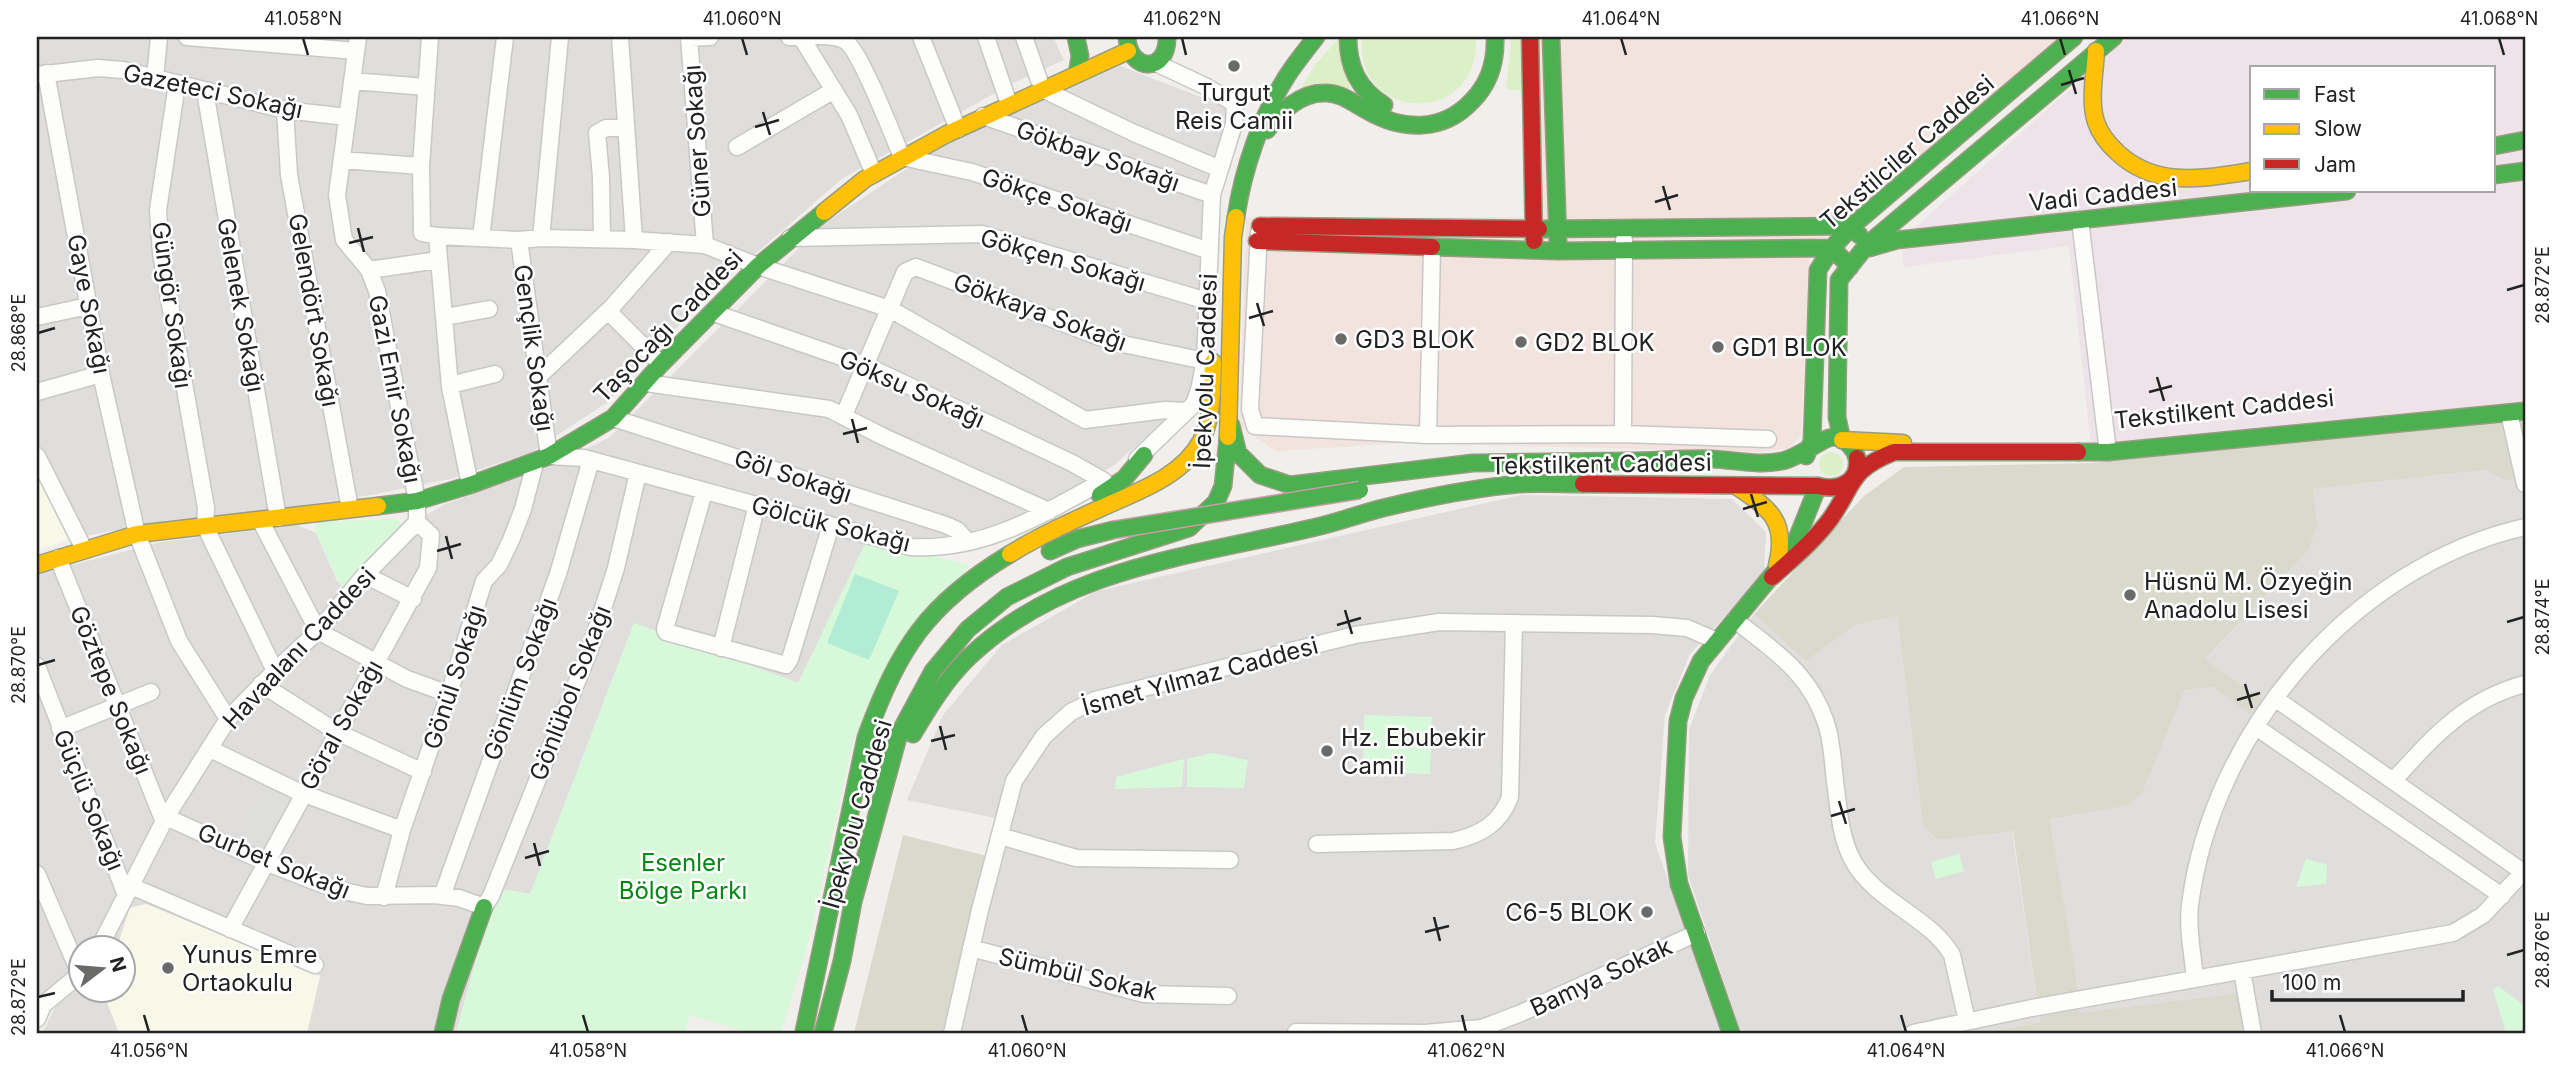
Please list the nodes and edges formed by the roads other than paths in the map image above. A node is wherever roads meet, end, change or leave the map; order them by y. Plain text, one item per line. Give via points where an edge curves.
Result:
1 (159, 37) edge
2 (187, 37) edge
3 (430, 37) edge
4 (505, 37) edge
5 (560, 37) edge
6 (620, 37) edge
7 (710, 37) edge
8 (789, 37) edge
9 (801, 37) edge
10 (921, 37) edge
11 (986, 37) edge
12 (1024, 37) edge
13 (1076, 37) edge
14 (1167, 37) edge
15 (1316, 37) edge
16 (1348, 37) edge
17 (1482, 37) edge
18 (1494, 37) edge
19 (1530, 37) edge
20 (1551, 37) edge
21 (2074, 37) edge
22 (2114, 37) edge
23 (689, 38) edge
24 (1123, 42) edge
25 (357, 44) edge
26 (2096, 51) junction
27 (1156, 62) junction
28 (42, 74) edge
29 (1077, 74) junction
30 (155, 78) junction
31 (352, 81) junction
32 (177, 84) junction
33 (1041, 85) junction
34 (426, 87) junction
35 (205, 90) junction
36 (834, 90) junction
37 (1009, 104) junction
38 (285, 110) junction
39 (1250, 110) dead end
40 (984, 116) junction
41 (348, 117) junction
42 (626, 128) junction
43 (958, 129) junction
44 (2525, 140) edge
45 (2496, 146) edge
46 (737, 147) dead end
47 (1254, 149) junction
48 (902, 157) junction
49 (342, 160) junction
50 (421, 166) junction
51 (1220, 169) junction
52 (2250, 171) edge
53 (2525, 171) edge
54 (874, 174) junction
55 (2496, 175) edge
56 (2338, 192) edge
57 (1212, 195) junction
58 (2080, 220) junction
59 (1852, 226) junction
60 (1432, 228) junction
61 (1558, 229) junction
62 (1534, 230) junction
63 (1625, 230) junction
64 (1259, 234) junction
65 (437, 236) junction
66 (481, 238) junction
67 (541, 238) junction
68 (790, 238) junction
69 (601, 239) junction
70 (519, 240) junction
71 (634, 240) junction
72 (669, 242) junction
73 (705, 245) junction
74 (1866, 247) junction
75 (1432, 248) junction
76 (1832, 248) junction
77 (1533, 250) junction
78 (1210, 251) junction
79 (1558, 251) junction
80 (1624, 251) junction
81 (438, 260) junction
82 (758, 266) junction
83 (1850, 267) junction
84 (369, 270) junction
85 (1207, 301) junction
86 (88, 306) junction
87 (890, 309) junction
88 (489, 310) dead end
89 (608, 311) junction
90 (713, 313) junction
91 (37, 317) edge
92 (445, 317) junction
93 (1205, 360) junction
94 (661, 364) junction
95 (867, 366) junction
96 (101, 374) junction
97 (495, 374) dead end
98 (537, 378) junction
99 (646, 383) junction
100 (450, 385) junction
101 (37, 392) edge
102 (2525, 398) edge
103 (1186, 411) junction
104 (2517, 412) edge
105 (844, 415) junction
106 (613, 418) junction
107 (1230, 423) junction
108 (1623, 434) junction
109 (1428, 435) junction
110 (1768, 439) dead end
111 (1842, 440) junction
112 (2108, 449) junction
113 (1808, 451) junction
114 (1143, 455) junction
115 (37, 456) edge
116 (542, 459) junction
117 (591, 460) junction
118 (1626, 461) junction
119 (638, 472) junction
120 (1853, 478) junction
121 (1104, 481) junction
122 (2525, 484) edge
123 (470, 485) junction
124 (1736, 486) junction
125 (1818, 486) junction
126 (704, 492) junction
127 (417, 501) junction
128 (757, 505) junction
129 (350, 509) junction
130 (1049, 511) junction
131 (278, 519) junction
132 (260, 520) junction
133 (417, 522) junction
134 (831, 525) junction
135 (205, 526) junction
136 (2525, 527) edge
137 (137, 534) junction
138 (1042, 535) junction
139 (968, 542) junction
140 (84, 549) junction
141 (58, 558) junction
142 (37, 565) edge
143 (365, 575) junction
144 (1773, 577) junction
145 (993, 584) dead end
146 (412, 599) junction
147 (1735, 620) junction
148 (1514, 623) junction
149 (318, 631) junction
150 (1717, 641) junction
151 (721, 648) junction
152 (376, 663) junction
153 (916, 664) dead end
154 (37, 666) edge
155 (275, 671) junction
156 (261, 684) junction
157 (2525, 684) edge
158 (151, 692) dead end
159 (449, 694) junction
160 (2276, 699) junction
161 (118, 706) junction
162 (228, 719) junction
163 (2256, 727) junction
164 (60, 729) junction
165 (337, 732) junction
166 (209, 749) junction
167 (423, 772) junction
168 (858, 772) junction
169 (2393, 781) junction
170 (303, 793) junction
171 (881, 799) junction
172 (165, 819) junction
173 (402, 830) junction
174 (1000, 836) junction
175 (1317, 844) dead end
176 (1230, 860) dead end
177 (265, 862) junction
178 (2524, 871) edge
179 (37, 874) edge
180 (129, 890) junction
181 (442, 896) junction
182 (2502, 896) junction
183 (384, 897) junction
184 (484, 907) junction
185 (230, 929) junction
186 (1697, 933) junction
187 (106, 934) edge
188 (824, 935) junction
189 (66, 941) edge
190 (971, 948) junction
191 (842, 961) junction
192 (315, 965) dead end
193 (2242, 971) junction
194 (2196, 979) junction
195 (66, 986) edge
196 (1228, 996) dead end
197 (39, 1009) edge
198 (1967, 1021) junction
199 (1296, 1032) edge
200 (443, 1033) edge
201 (794, 1033) edge
202 (804, 1033) edge
203 (822, 1033) edge
204 (834, 1033) edge
205 (952, 1033) edge
206 (1731, 1033) edge
207 (1913, 1033) edge
208 (2253, 1033) edge

1 - 30 street
2 - 25 street
3 - 34 street
4 - 66 street
5 - 67 street
6 - 42 street
7 - 23 street
8 - 9 street
9 - 36 street
9 - 48 street via 847,41
10 - 43 street
11 - 37 street
12 - 33 street
13 - 29 main road via 1081,58
14 - 27 main road via 1168,50
15 - 47 main road, İpekyolu Caddesi via 1287,76
16 - 17 main road via 1351,66 1364,90 1388,107 1418,112 1436,109 1463,93 1479,68
18 - 47 main road via 1496,47 1484,87 1460,112 1442,122 1401,127 1345,97 1319,93 1287,107
19 - 62 main road
20 - 61 main road
21 - 59 main road, Tekstilciler Caddesi
22 - 26 main road, Tekstilciler Caddesi
23 - 73 street, Güner Sokağı
24 - 27 main road via 1138,63
24 - 29 main road, Taşocağı Caddesi
25 - 31 street, Gazi Emir Sokağı
26 - 52 main road, Vadi Caddesi via 2096,122 2112,149 2129,163 2160,177
26 - 74 main road, Tekstilciler Caddesi
27 - 51 street, Gölcük Sokağı via 1235,104 1234,124
28 - 30 street, Gazeteci Sokağı via 98,68
28 - 86 street, Gaye Sokağı
29 - 33 main road, Taşocağı Caddesi
30 - 32 street, Gazeteci Sokağı
31 - 34 street
31 - 41 street, Gazi Emir Sokağı
32 - 35 street, Gazeteci Sokağı
32 - 135 street, Güngör Sokağı via 158,210
33 - 37 main road, Taşocağı Caddesi
33 - 51 street via 1134,133
34 - 50 street
35 - 38 street, Gazeteci Sokağı
35 - 131 street, Gelenek Sokağı
36 - 46 street
36 - 54 street
37 - 40 main road, Taşocağı Caddesi
38 - 41 street, Gazeteci Sokağı
38 - 129 street, Gelendört Sokağı via 289,175
39 - 138 main road, İpekyolu Caddesi via 1225,181 1219,215 1211,406 1203,436 1194,451 1163,478
40 - 43 main road, Taşocağı Caddesi
40 - 57 street, Gökbay Sokağı
41 - 49 street, Gazi Emir Sokağı
42 - 69 street via 597,133
42 - 71 street
43 - 48 main road, Taşocağı Caddesi
44 - 45 main road
47 - 107 main road, İpekyolu Caddesi via 1233,237
48 - 54 main road, Taşocağı Caddesi
48 - 78 street, Gökçe Sokağı via 972,172
49 - 50 street
49 - 84 street, Gazi Emir Sokağı via 337,195 344,240
50 - 65 street via 422,233
51 - 57 street, Gölcük Sokağı
53 - 55 main road
54 - 68 main road, Taşocağı Caddesi
56 - 58 main road, Vadi Caddesi
57 - 78 street, Gölcük Sokağı
58 - 74 main road, Vadi Caddesi
58 - 112 street
59 - 63 main road
59 - 74 main road
59 - 76 main road, Tekstilciler Caddesi
60 - 62 main road
60 - 64 main road
60 - 75 main road
61 - 62 main road
61 - 63 main road
61 - 79 main road
62 - 77 main road
63 - 80 street
64 - 75 main road
64 - 109 street via 1250,410 1255,426
65 - 66 street
65 - 81 street
66 - 70 street
67 - 69 street
67 - 70 street
68 - 82 main road, Taşocağı Caddesi
68 - 85 street, Gökçen Sokağı via 982,234
69 - 71 street
70 - 98 street, Gençlik Sokağı
71 - 72 street
72 - 73 street
72 - 89 street
73 - 82 street
74 - 83 main road, Tekstilciler Caddesi
75 - 77 main road
75 - 109 street
76 - 80 main road
76 - 83 main road
76 - 113 main road, Tekstilciler Caddesi via 1818,270
77 - 79 main road
78 - 85 street, Gölcük Sokağı
79 - 80 main road
80 - 108 street
81 - 84 street
81 - 92 street
82 - 87 street
82 - 90 main road, Taşocağı Caddesi
83 - 111 main road, Tekstilciler Caddesi via 1839,280 1837,417
84 - 127 street, Gazi Emir Sokağı via 377,291
85 - 93 street, Gölcük Sokağı
86 - 91 street
86 - 96 street, Gaye Sokağı
87 - 93 street, Gökkaya Sokağı via 905,272 916,267 1113,341
87 - 95 street
87 - 103 street via 1085,420
88 - 92 street
89 - 94 street
89 - 98 street
90 - 94 main road, Taşocağı Caddesi
90 - 95 street, Göksu Sokağı
92 - 100 street
93 - 103 street, Gölcük Sokağı via 1194,404
94 - 99 main road, Taşocağı Caddesi
95 - 105 street
95 - 121 street, Göksu Sokağı
96 - 101 street
96 - 137 street, Gaye Sokağı
97 - 100 street
98 - 116 street, Gençlik Sokağı
99 - 105 street via 829,408
99 - 106 main road, Taşocağı Caddesi
100 - 123 street
102 - 112 main road, Tekstilkent Caddesi
103 - 114 street, Gölcük Sokağı
104 - 112 main road, Tekstilkent Caddesi
104 - 122 street
105 - 130 street
106 - 116 main road, Taşocağı Caddesi
106 - 139 street, Göl Sokağı via 946,525
107 - 118 main road via 1238,453 1260,475 1290,485 1473,463
107 - 171 main road, İpekyolu Caddesi via 1223,486 1216,502 1189,528 1067,567 1007,597 968,629 933,671 899,734
108 - 109 street
108 - 110 street
111 - 112 main road, Tekstilkent Caddesi
111 - 113 main road, Tekstilkent Caddesi via 1820,440
111 - 120 main road via 1857,457
112 - 120 main road, Tekstilkent Caddesi via 1894,452 1874,460
113 - 118 main road, Tekstilkent Caddesi via 1782,461
113 - 125 main road via 1807,474
114 - 121 street, Gölcük Sokağı
114 - 138 main road via 1124,479
115 - 140 street
116 - 117 street, Gölcük Sokağı
116 - 123 main road, Taşocağı Caddesi
116 - 159 street, Gönül Sokağı via 511,540 499,565 484,581
117 - 119 street, Gölcük Sokağı
117 - 181 street, Gönlüm Sokağı via 558,574
118 - 145 main road, bridge via 1475,474 1113,530 1077,539 1021,563
119 - 126 street, Gölcük Sokağı
119 - 184 street, Gönlübol Sokağı via 616,568 590,649
120 - 125 main road, Tekstilkent Caddesi via 1833,490
120 - 144 main road via 1831,518
121 - 130 street, Gölcük Sokağı
123 - 127 main road, Taşocağı Caddesi
124 - 125 main road, Tekstilkent Caddesi
124 - 144 main road via 1763,505 1779,526 1783,543
124 - 171 main road, Tekstilkent Caddesi via 1522,484 1473,489 1171,558 1073,588 1032,609 969,657 933,702 895,765
125 - 144 main road via 1795,544
126 - 128 street, Gölcük Sokağı
126 - 151 street via 665,629
127 - 129 main road, Taşocağı Caddesi
127 - 133 street
128 - 134 street, Gölcük Sokağı
128 - 151 street
129 - 131 main road, Taşocağı Caddesi
130 - 139 street, Gölcük Sokağı via 1014,529
131 - 132 main road, Taşocağı Caddesi
132 - 135 main road, Taşocağı Caddesi
132 - 149 street
133 - 143 street, Havaalanı Caddesi
133 - 146 street, Göral Sokağı via 431,535 428,568
134 - 139 street, Gölcük Sokağı via 911,547
134 - 151 street via 786,665
135 - 137 main road, Taşocağı Caddesi
135 - 155 street
136 - 160 street via 2455,550 2371,599 2327,638
137 - 140 main road, Taşocağı Caddesi
137 - 162 street, Gaye Sokağı via 179,641
138 - 168 main road, İpekyolu Caddesi via 978,573 920,625 881,693
140 - 141 main road, Taşocağı Caddesi
141 - 142 main road, Taşocağı Caddesi
141 - 161 street, Göztepe Sokağı
143 - 146 street
143 - 149 street, Havaalanı Caddesi
144 - 147 main road
146 - 152 street, Göral Sokağı
147 - 150 main road
147 - 198 street via 1790,663 1816,698 1827,727 1843,835 1854,863 1885,897 1947,947
148 - 150 street, İsmet Yılmaz Caddesi via 1687,628
148 - 174 street, İsmet Yılmaz Caddesi via 1439,622 1354,635 1095,700 1071,712 1044,736 1014,781
148 - 175 street via 1510,797 1494,823 1474,836 1453,841
149 - 152 street
149 - 155 street, Havaalanı Caddesi
150 - 186 main road via 1701,661 1684,698 1674,769 1672,837 1681,892
152 - 159 street
152 - 165 street, Göral Sokağı
153 - 168 main road via 880,723
154 - 164 street, Güçlü Sokağı
155 - 156 street, Havaalanı Caddesi
156 - 162 street, Havaalanı Caddesi
156 - 165 street
157 - 169 street via 2480,701 2436,734
158 - 161 street
159 - 167 street, Gönül Sokağı
160 - 163 street
160 - 169 street
161 - 164 street
161 - 172 street, Göztepe Sokağı
162 - 166 street, Havaalanı Caddesi
163 - 182 street
163 - 194 street via 2227,780 2201,849 2189,908
164 - 180 street, Güçlü Sokağı
165 - 167 street
165 - 170 street, Göral Sokağı
166 - 170 street
166 - 172 street, Havaalanı Caddesi
167 - 173 street, Gönül Sokağı
168 - 188 main road, İpekyolu Caddesi
169 - 178 street
170 - 173 street
170 - 177 street, Göral Sokağı
171 - 191 main road, İpekyolu Caddesi
172 - 177 street, Gurbet Sokağı
172 - 180 street, Havaalanı Caddesi
173 - 183 street, Gönül Sokağı
174 - 176 street via 1076,858
174 - 190 street, İsmet Yılmaz Caddesi
177 - 183 street, Gurbet Sokağı via 334,889
177 - 185 street, Göral Sokağı
178 - 182 street
179 - 189 street
180 - 185 street
180 - 187 street, Havaalanı Caddesi
181 - 183 street, Gurbet Sokağı
181 - 184 street, Gurbet Sokağı
182 - 193 street via 2483,915 2453,933
184 - 200 main road
185 - 192 street
186 - 199 street, Bamya Sokak via 1482,1028 1425,1033
186 - 206 main road
188 - 201 main road
188 - 202 main road
190 - 196 street, Sümbül Sokak via 1144,994
190 - 205 street, İsmet Yılmaz Caddesi
191 - 203 main road
191 - 204 main road
193 - 194 street
193 - 208 street
194 - 198 street
195 - 197 street
198 - 207 street

